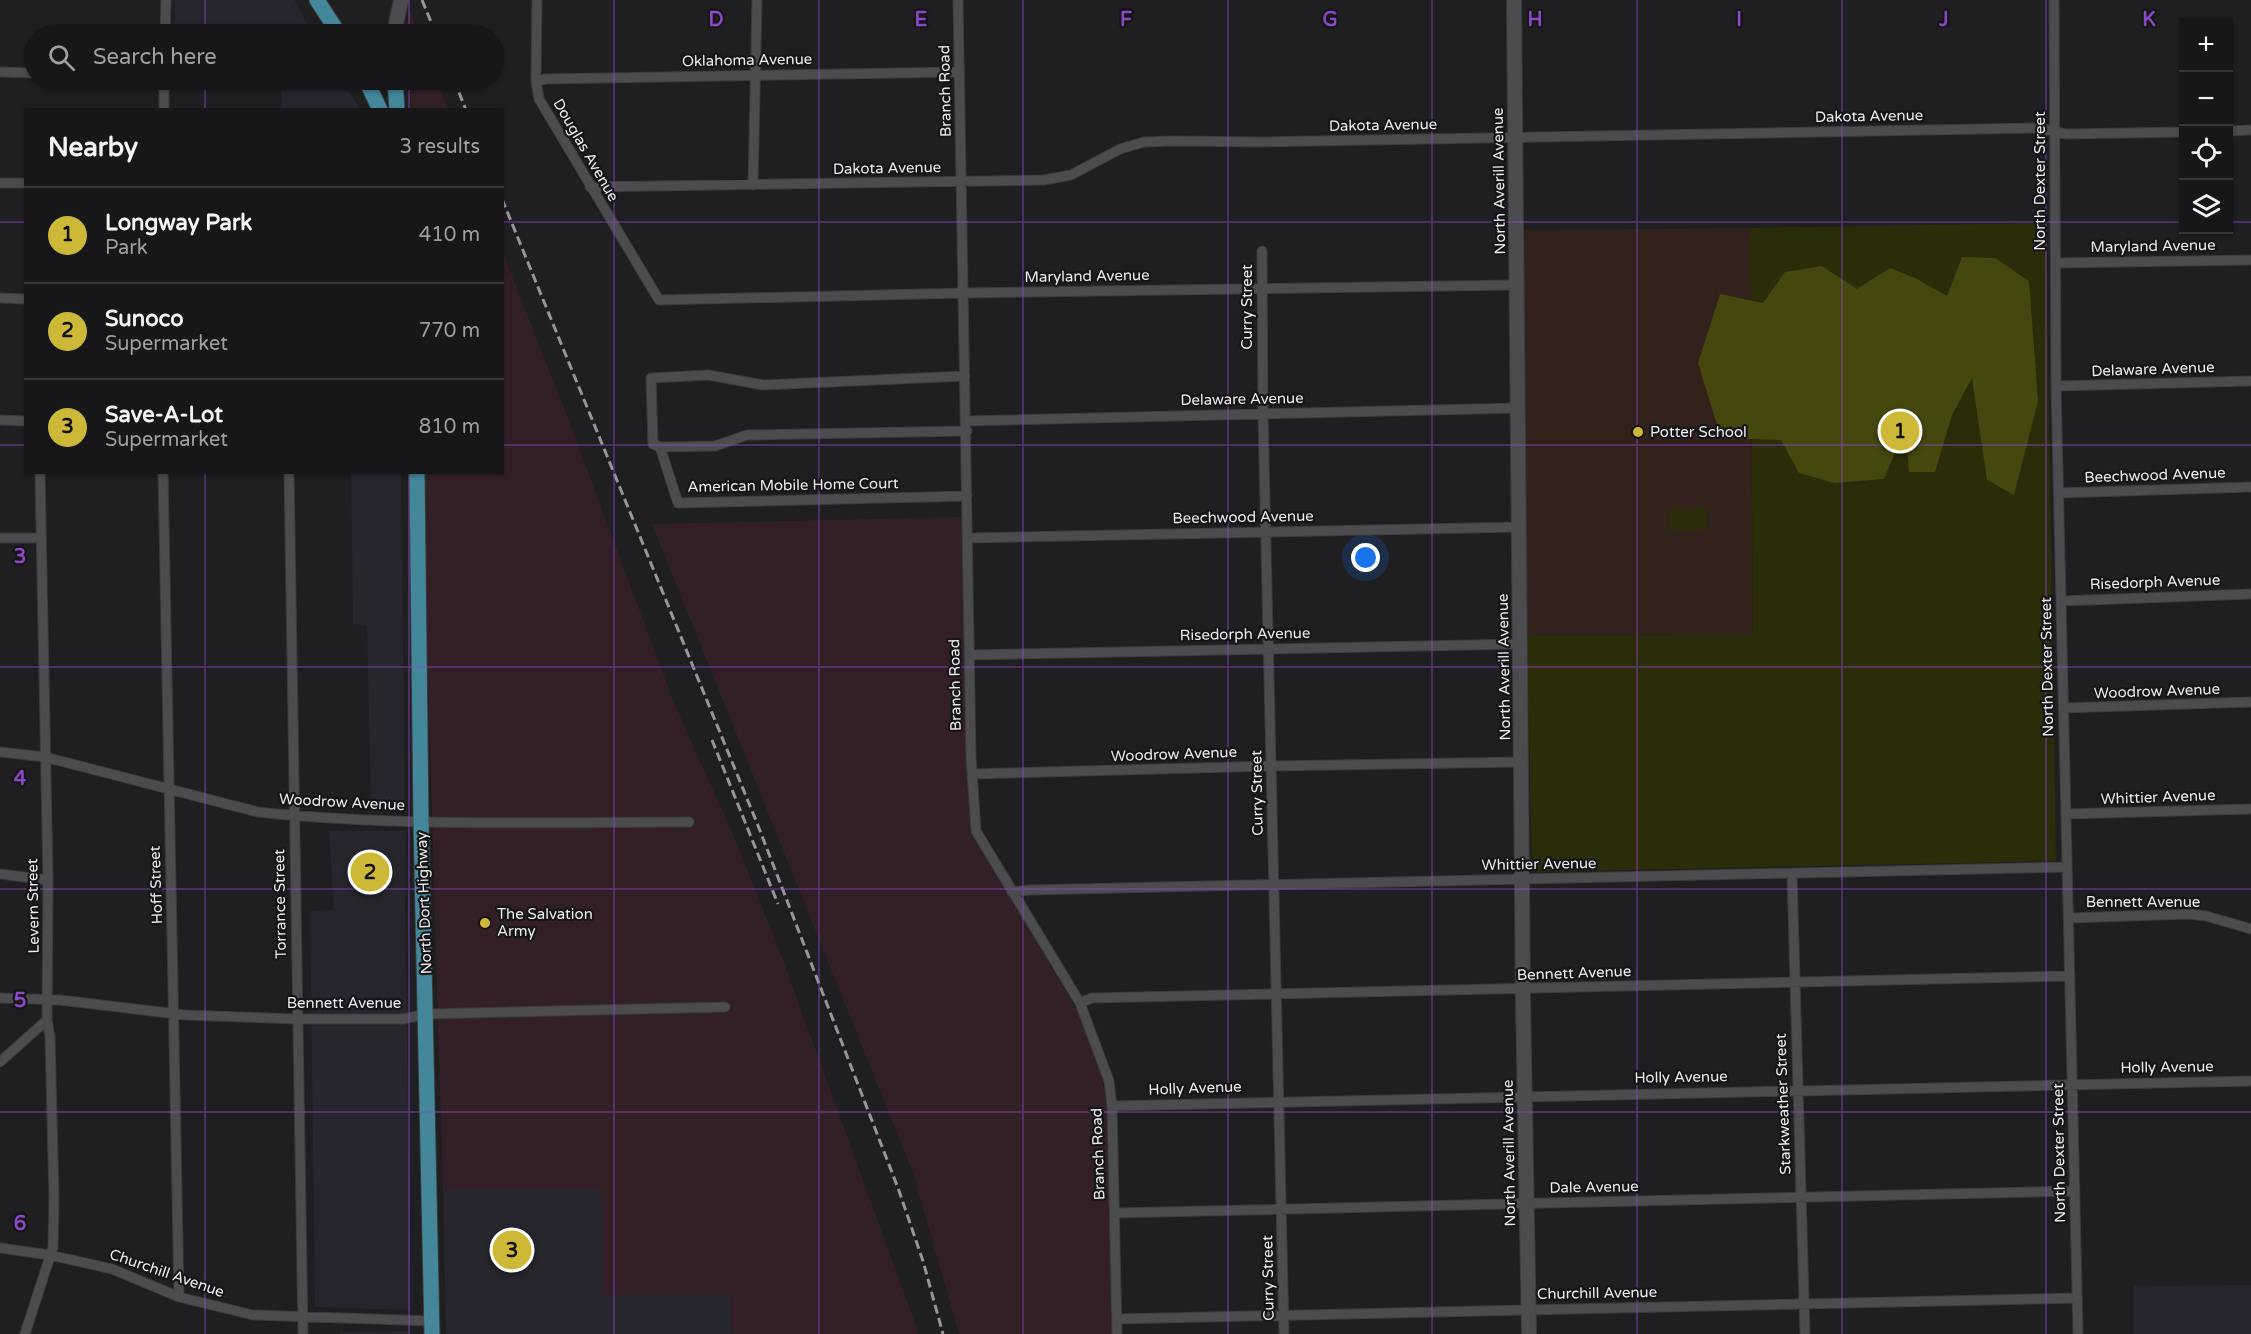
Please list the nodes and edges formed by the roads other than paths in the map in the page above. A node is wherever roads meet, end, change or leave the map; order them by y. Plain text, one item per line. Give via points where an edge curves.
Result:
1 (165, 0) edge
2 (317, 0) edge
3 (401, 0) edge
4 (537, 0) edge
5 (757, 0) edge
6 (958, 0) edge
7 (1514, 0) edge
8 (2054, 0) edge
9 (165, 24) edge
10 (333, 24) edge
11 (396, 24) edge
12 (0, 72) edge
13 (959, 72) junction
14 (24, 73) edge
15 (754, 75) junction
16 (536, 81) junction
17 (164, 90) edge
18 (371, 90) edge
19 (396, 90) edge
20 (164, 108) edge
21 (379, 108) edge
22 (397, 108) edge
23 (2251, 130) edge
24 (2233, 131) edge
25 (2056, 132) junction
26 (2179, 132) edge
27 (1514, 138) junction
28 (962, 182) junction
29 (0, 183) edge
30 (24, 183) edge
31 (753, 185) junction
32 (590, 186) junction
33 (1262, 251) dead end
34 (2251, 260) edge
35 (2056, 263) junction
36 (1516, 285) junction
37 (1261, 289) junction
38 (964, 292) junction
39 (0, 298) edge
40 (24, 298) edge
41 (659, 300) joint
42 (965, 376) junction
43 (2251, 381) edge
44 (2056, 386) junction
45 (1518, 408) junction
46 (1263, 414) junction
47 (0, 420) edge
48 (24, 421) edge
49 (967, 426) junction
50 (660, 447) junction
51 (40, 474) edge
52 (163, 474) edge
53 (289, 474) edge
54 (417, 474) edge
55 (2251, 487) edge
56 (2059, 493) junction
57 (967, 496) junction
58 (1519, 527) junction
59 (1266, 531) junction
60 (0, 538) edge
61 (40, 538) junction
62 (968, 538) junction
63 (2251, 594) edge
64 (2061, 600) junction
65 (1520, 644) junction
66 (1269, 649) junction
67 (970, 655) junction
68 (2251, 702) edge
69 (2063, 708) junction
70 (0, 752) edge
71 (45, 757) junction
72 (1521, 762) junction
73 (1271, 766) junction
74 (972, 774) junction
75 (168, 790) junction
76 (2251, 809) edge
77 (2066, 814) junction
78 (294, 816) junction
79 (421, 822) junction
80 (689, 822) dead end
81 (2067, 867) junction
82 (0, 874) edge
83 (1792, 874) junction
84 (1523, 879) junction
85 (48, 880) junction
86 (1275, 884) junction
87 (1012, 892) junction
88 (2069, 918) junction
89 (2251, 929) edge
90 (2070, 976) junction
91 (1795, 982) junction
92 (1523, 989) junction
93 (1277, 994) junction
94 (0, 998) edge
95 (49, 1000) junction
96 (1080, 1002) junction
97 (725, 1007) dead end
98 (174, 1014) junction
99 (427, 1014) junction
100 (297, 1019) junction
101 (47, 1020) junction
102 (0, 1062) edge
103 (2251, 1081) edge
104 (2072, 1084) junction
105 (1798, 1089) junction
106 (1525, 1095) junction
107 (1279, 1101) junction
108 (1112, 1106) junction
109 (2074, 1191) junction
110 (1801, 1197) junction
111 (1526, 1203) junction
112 (1282, 1209) junction
113 (1115, 1213) junction
114 (0, 1248) edge
115 (50, 1255) junction
116 (179, 1297) junction
117 (2077, 1298) junction
118 (1804, 1304) junction
119 (1529, 1310) junction
120 (303, 1315) junction
121 (1283, 1315) junction
122 (1117, 1319) junction
123 (432, 1328) edge
124 (25, 1334) edge
125 (303, 1334) edge
126 (1117, 1334) edge
127 (1284, 1334) edge
128 (1529, 1334) edge
129 (1805, 1334) edge
130 (2078, 1334) edge

1 - 9 street
2 - 10 main road
3 - 11 street
4 - 16 street, Douglas Avenue
5 - 15 street
6 - 13 street, Branch Road
7 - 27 street, North Averill Avenue
8 - 25 street, North Dexter Street
12 - 14 street
13 - 15 street, Oklahoma Avenue
13 - 28 street, Branch Road
15 - 16 street, Oklahoma Avenue
15 - 31 street
16 - 32 street, Douglas Avenue via 539,99
17 - 20 street
18 - 21 main road
19 - 22 main road
23 - 24 street
25 - 26 street, Dakota Avenue
25 - 27 street, Dakota Avenue via 2039,128
25 - 35 street, North Dexter Street
27 - 28 street, Dakota Avenue via 1144,142 1120,149 1071,175 1044,180
27 - 36 street, North Averill Avenue
28 - 31 street, Dakota Avenue
28 - 38 street, Branch Road
29 - 30 street
31 - 32 street, Dakota Avenue
32 - 41 street, Douglas Avenue
33 - 37 street, Curry Street
34 - 35 street, Maryland Avenue
35 - 44 street, North Dexter Street
36 - 37 street, Maryland Avenue
36 - 45 street, North Averill Avenue
37 - 38 street, Maryland Avenue
37 - 46 street, Curry Street
38 - 41 street, Maryland Avenue
38 - 42 street, Branch Road
39 - 40 street
42 - 49 street, Branch Road
42 - 50 street, American Mobile Home Court via 763,385 708,375 651,378 653,444
43 - 44 street, Delaware Avenue
44 - 56 street, North Dexter Street
45 - 46 street, Delaware Avenue
45 - 58 street, North Averill Avenue
46 - 49 street, Delaware Avenue
46 - 59 street, Curry Street
47 - 48 street
49 - 50 street via 747,435 715,446
49 - 57 street, Branch Road
50 - 57 street, American Mobile Home Court via 678,503
51 - 61 street, Levern Street
52 - 75 street, Hoff Street
53 - 78 street, Torrance Street
54 - 79 main road, North Dort Highway
55 - 56 street, Beechwood Avenue
56 - 64 street, North Dexter Street
57 - 62 street, Branch Road
58 - 59 street, Beechwood Avenue
58 - 65 street, North Averill Avenue
59 - 62 street, Beechwood Avenue
59 - 66 street, Curry Street
60 - 61 street
61 - 71 street, Levern Street
62 - 67 street, Branch Road
63 - 64 street, Risedorph Avenue
64 - 69 street, North Dexter Street
65 - 66 street, Risedorph Avenue
65 - 72 street, North Averill Avenue
66 - 67 street, Risedorph Avenue
66 - 73 street, Curry Street
67 - 74 street, Branch Road
68 - 69 street, Woodrow Avenue
69 - 77 street, North Dexter Street
70 - 71 street, Woodrow Avenue
71 - 75 street, Woodrow Avenue
71 - 85 street, Levern Street
72 - 73 street, Woodrow Avenue
72 - 84 street, North Averill Avenue
73 - 74 street, Woodrow Avenue
73 - 86 street, Curry Street
74 - 87 street, Branch Road via 976,831
75 - 78 street, Woodrow Avenue via 258,812
75 - 98 street, Hoff Street
76 - 77 street, Whittier Avenue
77 - 81 street, North Dexter Street
78 - 79 street, Woodrow Avenue
78 - 100 street, Torrance Street
79 - 80 street, Woodrow Avenue
79 - 99 main road, North Dort Highway
81 - 83 street, Whittier Avenue
81 - 88 street, North Dexter Street
82 - 85 street
83 - 84 street, Whittier Avenue
83 - 91 street, Starkweather Street
84 - 86 street, Whittier Avenue
84 - 92 street, North Averill Avenue
85 - 95 street, Levern Street
86 - 87 street, Whittier Avenue
86 - 93 street, Curry Street
87 - 96 street, Branch Road
88 - 89 street, Bennett Avenue via 2188,914
88 - 90 street, North Dexter Street
90 - 91 street, Bennett Avenue
90 - 104 street, North Dexter Street
91 - 92 street, Bennett Avenue
91 - 105 street, Starkweather Street
92 - 93 street, Bennett Avenue
92 - 106 street, North Averill Avenue
93 - 96 street, Bennett Avenue via 1092,998
93 - 107 street, Curry Street
94 - 95 street, Bennett Avenue
95 - 98 street, Bennett Avenue
95 - 101 street, Levern Street
96 - 108 street, Branch Road via 1109,1081
97 - 99 street, Bennett Avenue
98 - 100 street, Bennett Avenue
98 - 116 street, Hoff Street
99 - 100 street, Bennett Avenue via 403,1019
99 - 123 main road, North Dort Highway
100 - 120 street, Torrance Street
101 - 102 street
101 - 115 street, Levern Street via 54,1198
103 - 104 street, Holly Avenue
104 - 105 street, Holly Avenue
104 - 109 street, North Dexter Street
105 - 106 street, Holly Avenue
105 - 110 street, Starkweather Street
106 - 107 street, Holly Avenue
106 - 111 street, North Averill Avenue
107 - 108 street, Holly Avenue
107 - 112 street, Curry Street
108 - 113 street, Branch Road
109 - 110 street, Dale Avenue
109 - 117 street, North Dexter Street
110 - 111 street, Dale Avenue
110 - 118 street, Starkweather Street
111 - 112 street, Dale Avenue
111 - 119 street, North Averill Avenue
112 - 113 street, Dale Avenue
112 - 121 street, Curry Street
113 - 122 street, Branch Road
114 - 115 street, Churchill Avenue
115 - 116 street, Churchill Avenue via 112,1269
115 - 124 street, Levern Street
116 - 120 street, Churchill Avenue via 253,1314
117 - 118 street, Churchill Avenue
117 - 130 street, North Dexter Street
118 - 119 street, Churchill Avenue
118 - 129 street, Starkweather Street
119 - 121 street, Churchill Avenue
119 - 128 street, North Averill Avenue
120 - 123 street, Churchill Avenue
120 - 125 street, Torrance Street
121 - 122 street, Churchill Avenue
121 - 127 street, Curry Street
122 - 126 street, Branch Road

